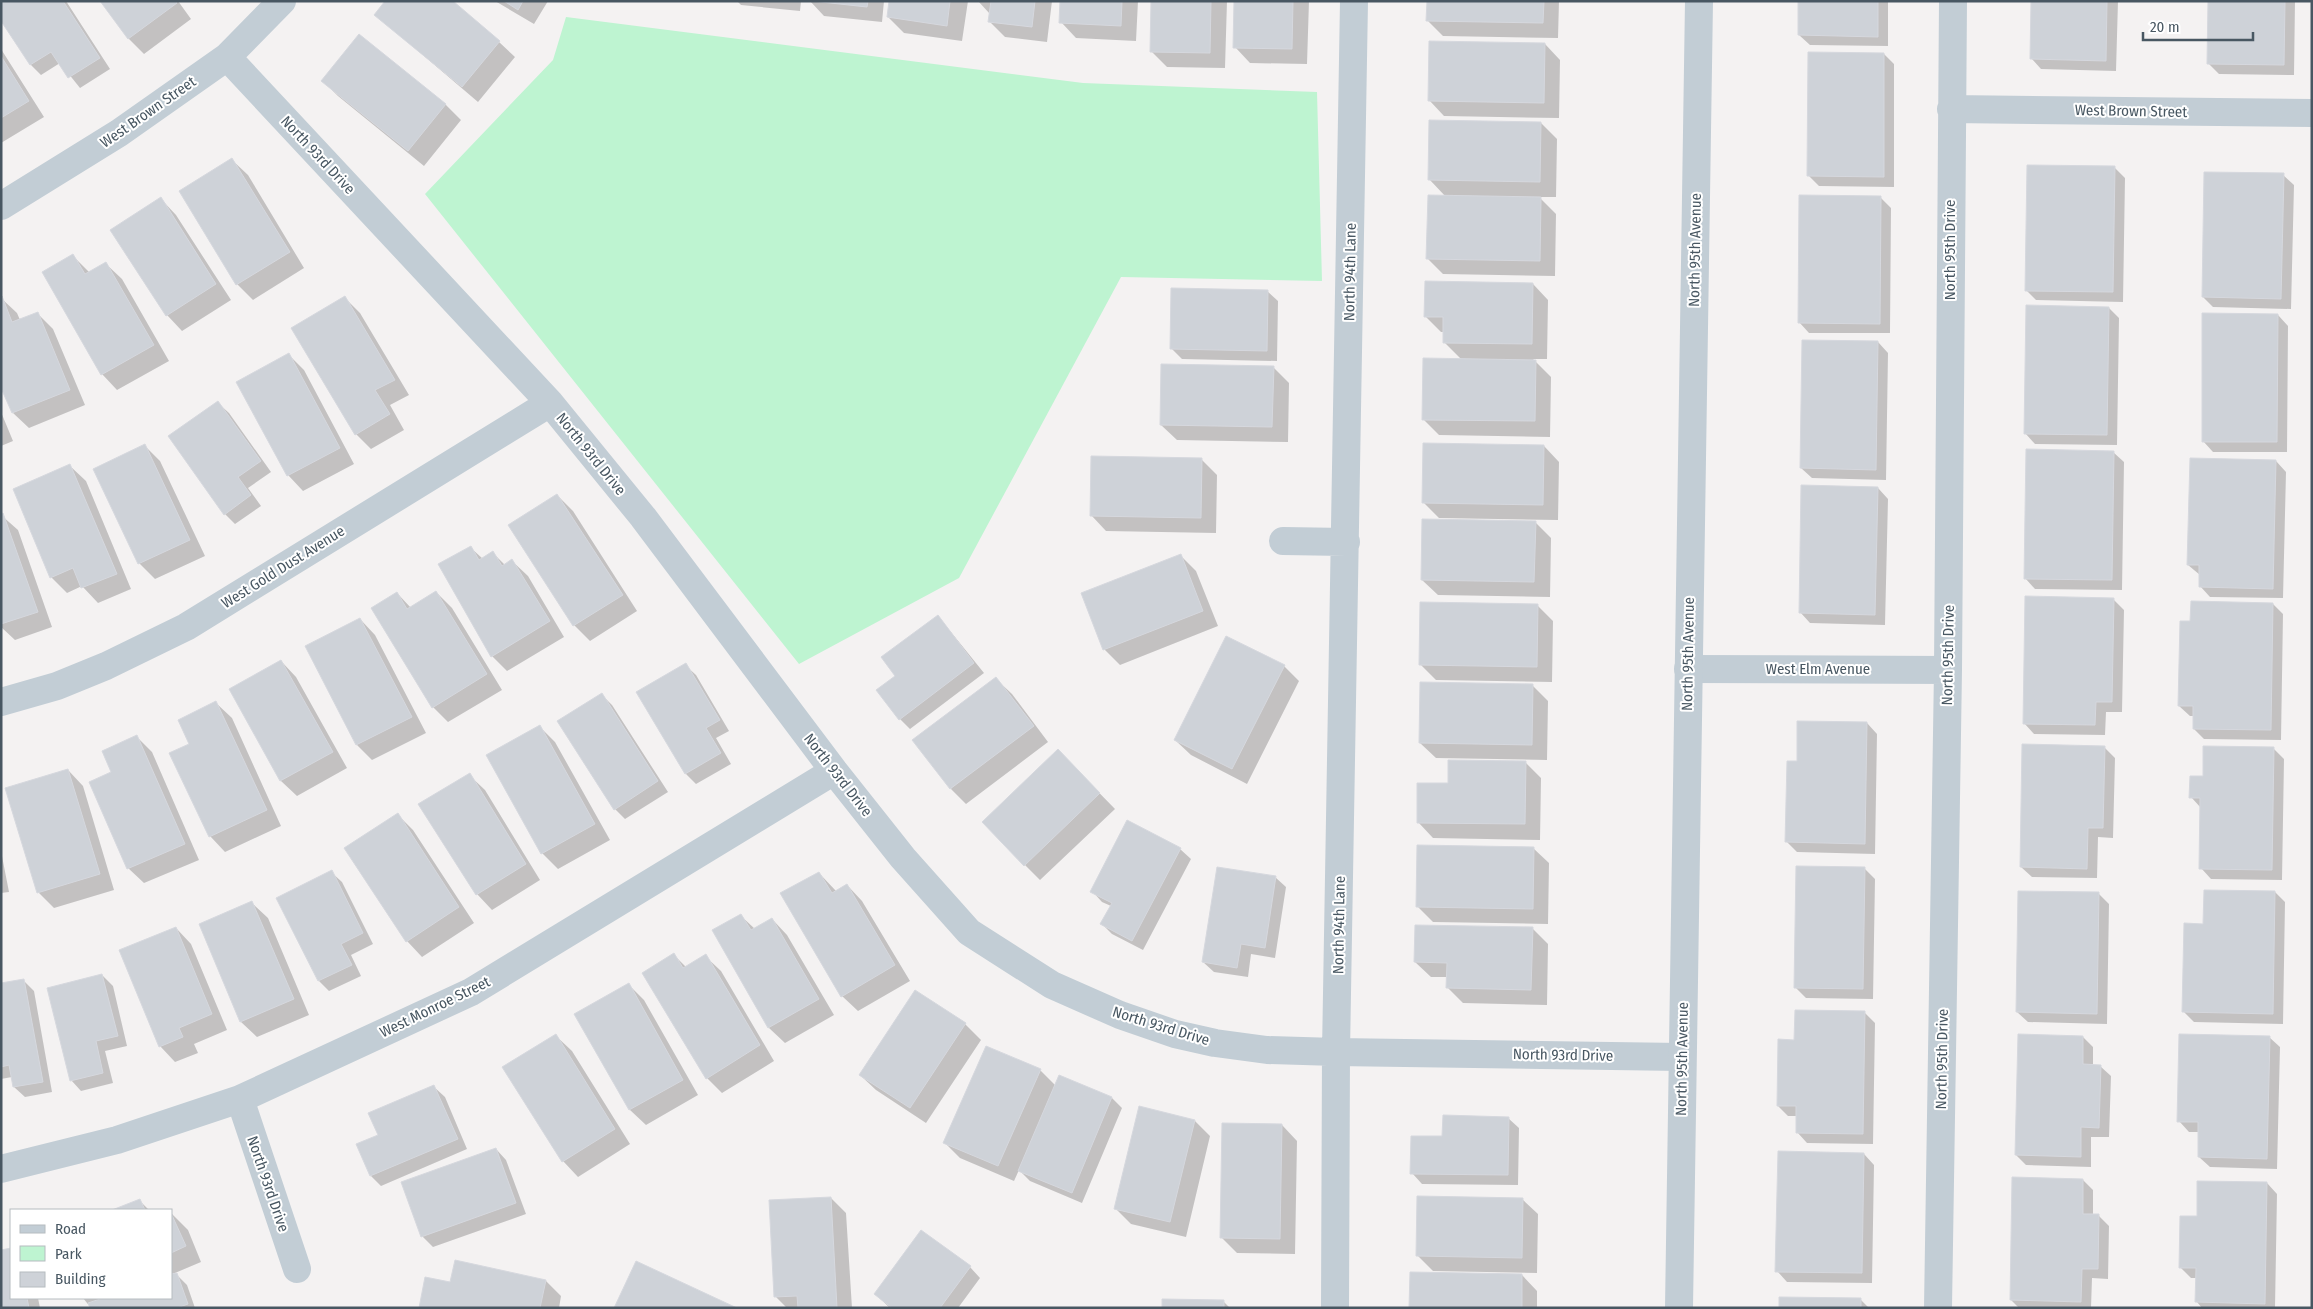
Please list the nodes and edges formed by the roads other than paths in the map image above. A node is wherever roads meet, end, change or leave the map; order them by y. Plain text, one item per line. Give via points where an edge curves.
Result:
1 (282, 1) edge
2 (1354, 1) edge
3 (1699, 1) edge
4 (1952, 1) edge
5 (227, 57) junction
6 (1951, 109) junction
7 (2312, 114) edge
8 (1, 206) edge
9 (550, 403) junction
10 (1283, 541) dead end
11 (1346, 542) junction
12 (1688, 669) junction
13 (1948, 670) junction
14 (1, 702) edge
15 (834, 771) junction
16 (1336, 1052) junction
17 (1681, 1057) junction
18 (240, 1099) junction
19 (1, 1169) edge
20 (296, 1269) dead end
21 (1335, 1308) edge
22 (1679, 1308) edge
23 (1938, 1308) edge

1 - 5 street, West Brown Street
2 - 11 street, North 94th Lane
3 - 12 street, North 95th Avenue
4 - 6 street, North 95th Drive
5 - 8 street, West Brown Street via 119,133
5 - 9 street, North 93rd Drive
6 - 7 street, West Brown Street
6 - 13 street, North 95th Drive
9 - 14 street, West Gold Dust Avenue via 186,627 57,686
9 - 15 street, North 93rd Drive via 642,517
10 - 11 street
11 - 16 street, North 94th Lane
12 - 13 street, West Elm Avenue
12 - 17 street, North 95th Avenue
13 - 23 street, North 95th Drive
15 - 16 street, North 93rd Drive via 915,872 969,932 1052,985 1120,1015 1175,1034 1267,1050
15 - 18 street, West Monroe Street via 471,992
16 - 17 street, North 93rd Drive
16 - 21 street, North 94th Lane
17 - 22 street, North 95th Avenue
18 - 19 street, West Monroe Street via 117,1140
18 - 20 street, North 93rd Drive

